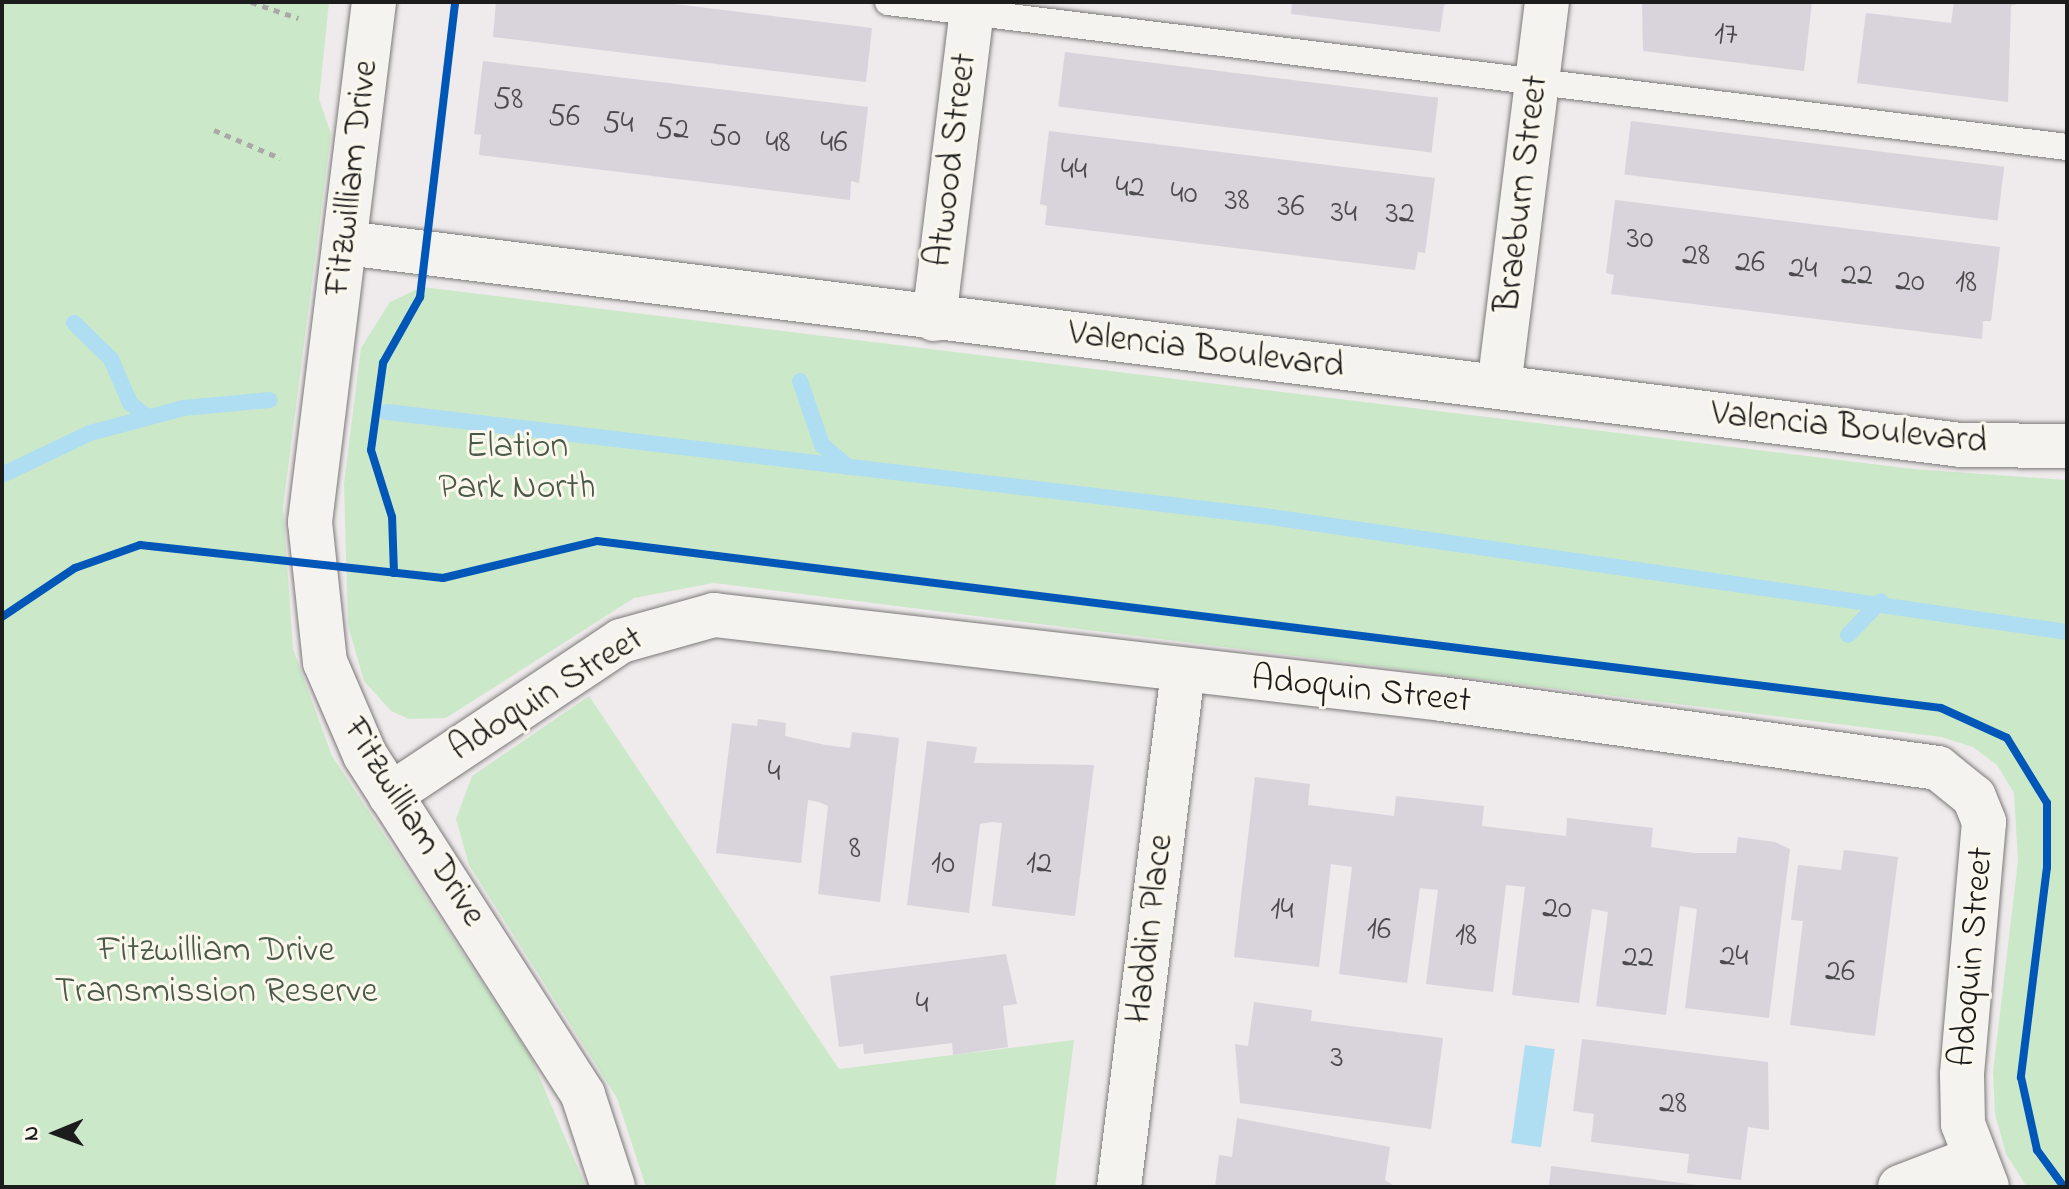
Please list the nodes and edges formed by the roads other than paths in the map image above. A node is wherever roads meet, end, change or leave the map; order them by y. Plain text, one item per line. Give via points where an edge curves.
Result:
1 (374, 2) edge
2 (888, 2) edge
3 (1547, 2) edge
4 (972, 7) edge
5 (1538, 81) junction
6 (2067, 147) edge
7 (346, 243) junction
8 (934, 319) junction
9 (1499, 387) junction
10 (2067, 446) edge
11 (1183, 671) junction
12 (390, 795) junction
13 (1980, 1173) edge
14 (613, 1187) edge
15 (1119, 1187) edge
16 (1900, 1187) edge

1 - 7 street, Fitzwilliam Drive
2 - 4 lane
3 - 5 street, Braeburn Street
4 - 5 lane
4 - 8 street, Atwood Street
5 - 6 lane
5 - 9 street, Braeburn Street
7 - 8 street, Valencia Boulevard
7 - 12 street, Fitzwilliam Drive via 317,465 311,564 325,662 344,716
8 - 9 street, Valencia Boulevard
9 - 10 street, Valencia Boulevard via 1960,445
11 - 12 street, Adoquin Street via 749,617 682,619 595,656
11 - 13 street, Adoquin Street via 1879,756 1957,778 1974,797 1986,852 1962,1075
11 - 15 street, Haddin Place
12 - 14 street, Fitzwilliam Drive via 583,1095
13 - 16 street

